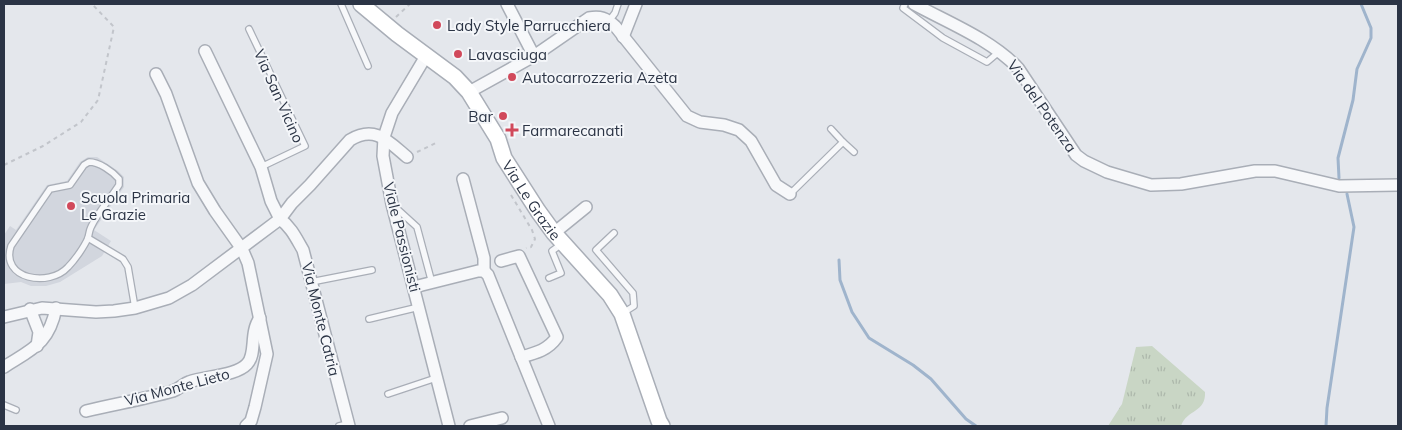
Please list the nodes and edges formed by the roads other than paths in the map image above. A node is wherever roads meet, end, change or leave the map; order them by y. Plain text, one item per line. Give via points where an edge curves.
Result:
1 (341, 4) edge
2 (361, 4) edge
3 (506, 4) edge
4 (618, 4) edge
5 (636, 4) edge
6 (905, 4) edge
7 (914, 4) edge
8 (609, 21) junction
9 (249, 30) dead end
10 (623, 37) junction
11 (205, 51) dead end
12 (1000, 51) junction
13 (426, 56) junction
14 (534, 56) junction
15 (368, 66) dead end
16 (156, 74) dead end
17 (469, 92) junction
18 (831, 130) dead end
19 (384, 137) junction
20 (843, 142) junction
21 (854, 152) dead end
22 (407, 157) road end
23 (261, 167) junction
24 (462, 179) dead end
25 (1398, 185) edge
26 (790, 194) joint
27 (392, 204) junction
28 (586, 207) dead end
29 (280, 219) junction
30 (614, 233) dead end
31 (88, 238) junction
32 (558, 238) junction
33 (242, 248) junction
34 (501, 261) dead end
35 (372, 270) dead end
36 (484, 271) junction
37 (549, 278) dead end
38 (311, 282) junction
39 (432, 282) junction
40 (414, 287) junction
41 (419, 307) junction
42 (56, 308) junction
43 (135, 308) junction
44 (30, 310) junction
45 (622, 314) junction
46 (4, 317) edge
47 (260, 318) junction
48 (369, 319) dead end
49 (36, 346) junction
50 (521, 357) junction
51 (4, 367) edge
52 (436, 378) junction
53 (388, 394) dead end
54 (4, 405) edge
55 (255, 407) junction
56 (16, 410) dead end
57 (86, 411) dead end
58 (502, 418) dead end
59 (658, 424) edge
60 (246, 426) edge
61 (259, 426) edge
62 (345, 426) edge
63 (447, 426) edge
64 (470, 426) edge
65 (549, 426) edge

1 - 15 lane
2 - 13 main road, Via Le Grazie
3 - 14 street
4 - 8 lane
5 - 10 street
6 - 12 lane via 903,8 943,38 987,62
7 - 12 street, Via del Potenza
8 - 10 street
8 - 14 street via 598,16 588,18
9 - 23 lane, Via San Vicino via 305,146
10 - 26 street via 687,116 740,130 752,141 776,185
11 - 23 street
12 - 25 street, Via del Potenza via 1018,68 1076,155 1108,172 1151,185 1181,184 1275,170 1339,186
13 - 17 main road, Via Le Grazie via 455,77
13 - 19 street, Viale Passionisti via 392,113
14 - 17 street
16 - 33 street via 198,183
17 - 32 main road, Via Le Grazie via 498,139 504,158
18 - 20 lane
19 - 22 street
19 - 27 street, Viale Passionisti via 383,156
19 - 29 street via 368,134 357,135 350,140
20 - 21 lane
20 - 26 lane
23 - 29 street
24 - 36 street via 484,258
27 - 39 lane via 418,227
27 - 40 street, Viale Passionisti
28 - 32 street
29 - 33 street
29 - 38 street, Via Monte Catria via 294,233 303,250
30 - 45 lane via 596,250 633,293 634,306
31 - 31 lane via 68,268 51,277 32,278 12,268 8,261 11,246 50,189 70,186 84,165 95,162 115,175 119,185 90,228
31 - 43 lane via 123,259 128,267
32 - 37 lane via 552,251 561,273
32 - 45 main road, Via Le Grazie via 610,295
33 - 43 street via 169,298
33 - 47 street, Via Monte Lieto
34 - 50 street via 519,256 557,337 541,352
35 - 38 lane
36 - 39 street
36 - 50 street
38 - 62 street, Via Monte Catria
39 - 40 street
40 - 41 street, Viale Passionisti
41 - 48 lane
41 - 52 street, Viale Passionisti
42 - 43 street via 96,312
42 - 44 street
42 - 49 street via 48,334
44 - 46 street
44 - 49 street via 39,332
45 - 59 main road, Via Le Grazie
47 - 55 street, Via Monte Lieto via 267,354
47 - 57 street, Via Monte Lieto via 253,333 252,355 241,370
49 - 51 street
50 - 65 street
52 - 53 lane
52 - 63 street, Viale Passionisti
54 - 56 lane
55 - 60 street, Via Monte Lieto
55 - 61 street, Via Monte Lieto
58 - 64 street

